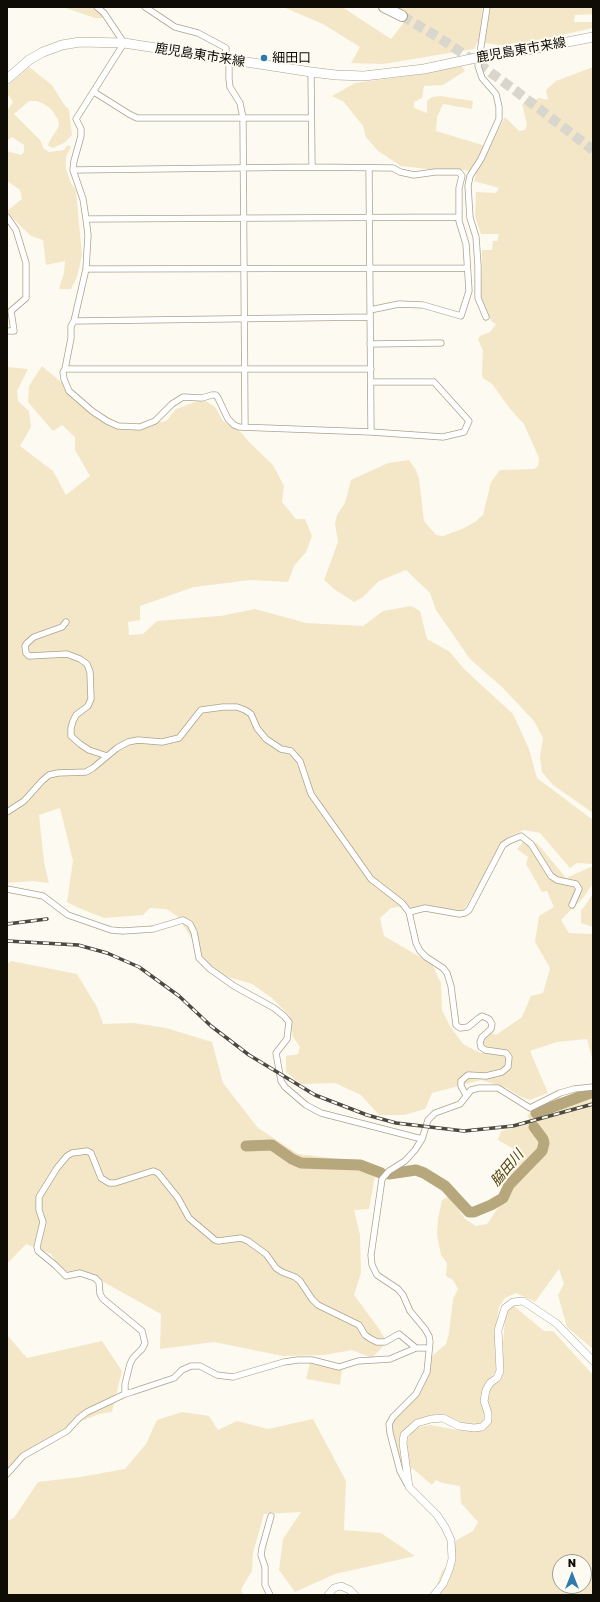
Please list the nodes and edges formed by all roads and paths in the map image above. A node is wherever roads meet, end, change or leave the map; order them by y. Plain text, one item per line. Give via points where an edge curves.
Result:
1 (97, 7) edge
2 (145, 7) edge
3 (384, 7) edge
4 (487, 7) edge
5 (402, 16) tunnel mouth
6 (593, 37) edge
7 (124, 43) junction
8 (480, 57) junction
9 (227, 59) junction
10 (311, 72) junction
11 (7, 80) edge
12 (94, 92) junction
13 (243, 118) junction
14 (311, 118) junction
15 (243, 167) junction
16 (312, 167) junction
17 (369, 168) junction
18 (73, 170) junction
19 (7, 217) edge
20 (370, 217) junction
21 (459, 217) junction
22 (243, 218) junction
23 (86, 219) junction
24 (370, 268) junction
25 (467, 268) junction
26 (86, 269) junction
27 (244, 269) junction
28 (370, 310) junction
29 (486, 317) dead end
30 (370, 318) junction
31 (244, 319) junction
32 (74, 321) junction
33 (7, 331) edge
34 (441, 343) dead end
35 (370, 344) junction
36 (65, 369) junction
37 (245, 369) junction
38 (371, 369) junction
39 (371, 382) junction
40 (245, 427) junction
41 (371, 432) junction
42 (66, 622) dead end
43 (107, 756) junction
44 (7, 812) edge
45 (7, 888) edge
46 (572, 904) dead end
47 (409, 912) junction
48 (593, 1086) edge
49 (466, 1096) junction
50 (422, 1139) junction
51 (416, 1348) junction
52 (429, 1348) junction
53 (593, 1361) edge
54 (124, 1394) junction
55 (7, 1474) edge
56 (409, 1486) junction
57 (272, 1516) dead end
58 (270, 1595) edge
59 (328, 1595) edge
60 (355, 1595) edge
61 (434, 1595) edge

1 - 7 street
2 - 9 street via 175,28 198,34 226,48
3 - 5 highway
4 - 8 street
6 - 8 main road, 鹿児島東市来線
7 - 9 main road, 鹿児島東市来線
7 - 11 main road, 鹿児島東市来線 via 80,42 62,45 30,60
7 - 12 street
8 - 10 main road, 鹿児島東市来線 via 424,69 364,76
8 - 29 street via 478,66 482,78 496,94 499,107 499,119 481,159 470,176 468,186 470,218 476,237 478,298
9 - 10 main road, 鹿児島東市来線
9 - 13 street via 230,87 240,103
10 - 14 street
12 - 13 street via 137,118
12 - 18 street via 76,119 81,136
13 - 14 street
13 - 15 street
14 - 16 street
15 - 16 street
15 - 18 street
15 - 22 street
16 - 17 street
17 - 20 street
17 - 21 street via 393,168 414,175 459,172 462,176 459,188
18 - 23 street via 83,199
19 - 33 street via 16,230 26,263 26,298 11,311 14,331
20 - 21 street
20 - 22 street
20 - 24 street
21 - 25 street via 466,244
22 - 23 street
22 - 27 street
23 - 26 street
24 - 25 street
24 - 27 street
24 - 28 street
25 - 28 street via 469,291 461,316 423,305 399,304
26 - 27 street
26 - 32 street
27 - 31 street
28 - 30 street
30 - 31 street
30 - 35 street
31 - 32 street
31 - 37 street
32 - 36 street via 71,326
34 - 35 street
35 - 38 street
36 - 37 street
36 - 40 street via 64,379 69,391 92,411 118,426 140,427 155,421 183,397 202,398 216,395 228,419 234,425
37 - 38 street
37 - 40 street
38 - 39 street
39 - 41 street
39 - 41 street via 434,382 469,421 464,432 443,437
40 - 41 street
42 - 43 street via 62,627 34,637 25,646 26,653 29,656 67,654 80,658 87,664 90,672 91,699 88,706 76,715 71,736 89,750
43 - 44 street via 86,772 49,775 24,801
43 - 47 street via 128,742 162,742 180,738 201,710 223,707 245,710 251,714 257,728 266,739 281,749 292,751 300,761 311,794 371,879 402,903
45 - 50 street via 43,896 68,915 111,930 153,929 183,920 190,924 199,958 204,964 234,986 274,1008 289,1022 287,1039 276,1053 281,1081 285,1087 306,1105 321,1113
46 - 47 street via 579,889 576,884 551,876 531,844 521,836 503,845 469,910 465,913 425,908
47 - 49 street via 420,951 447,973 456,1025 460,1028 468,1027 482,1016 489,1019 491,1029 482,1038 481,1047 506,1053 509,1057 508,1067 502,1072 486,1076 468,1075 464,1078 461,1086
48 - 49 street via 560,1093 530,1108 498,1088 479,1088 471,1090
49 - 50 street via 460,1104 435,1113 428,1120
50 - 52 street via 405,1161 382,1179 371,1254 374,1270 398,1289 410,1311 425,1329 429,1336
51 - 52 street
51 - 54 street via 384,1360 358,1360 339,1367 312,1360 298,1360 233,1376 217,1375 200,1366 191,1366 174,1378
51 - 54 street via 399,1334 386,1342 371,1339 359,1324 318,1304 300,1281 276,1268 266,1254 248,1241 241,1238 215,1240 190,1218 158,1173 109,1183 101,1178 91,1153 72,1153 57,1168 39,1197 39,1210 43,1222 37,1247 38,1251 66,1276 80,1273 95,1278 99,1282 100,1294 104,1299 142,1331 145,1343 130,1364
52 - 56 street via 427,1372 416,1394 389,1424 400,1471
53 - 56 street via 556,1323 523,1301 513,1302 506,1308 498,1330 500,1371 486,1390 484,1401 488,1421 482,1427 474,1428 460,1426 443,1418 431,1419 417,1423 408,1430 403,1443
54 - 55 street via 79,1418 67,1431 23,1456
56 - 61 street via 446,1527 450,1540 452,1559 449,1570 443,1584
57 - 58 street via 261,1555 265,1567 265,1585
59 - 60 street via 340,1586

